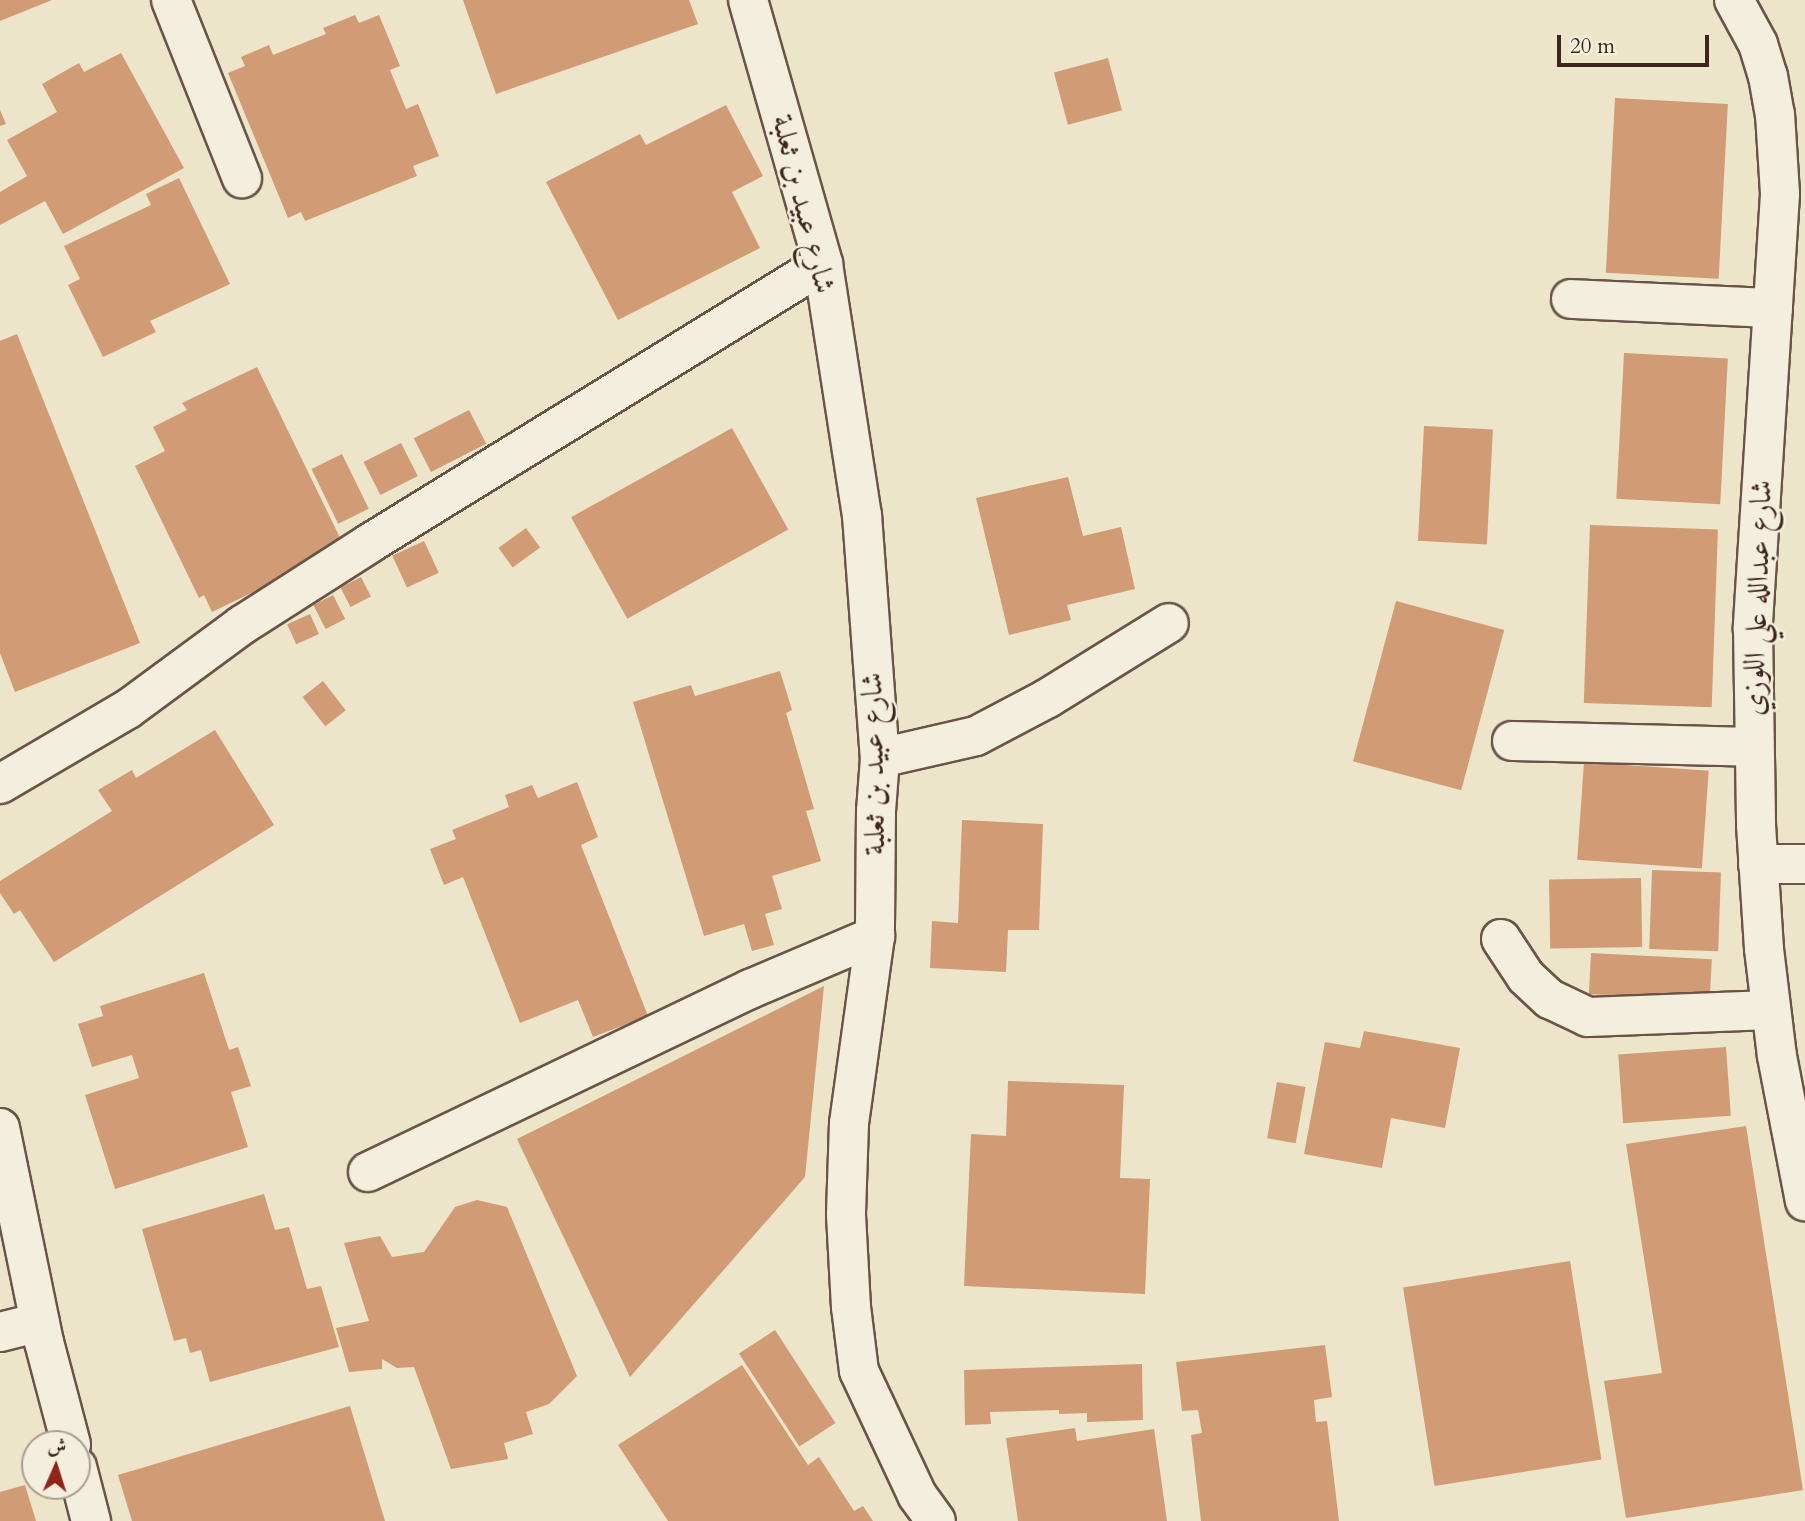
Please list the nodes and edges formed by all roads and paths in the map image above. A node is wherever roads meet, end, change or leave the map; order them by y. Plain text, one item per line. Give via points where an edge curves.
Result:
1 (172, 0) edge
2 (748, 0) edge
3 (1734, 0) edge
4 (242, 178) dead end
5 (1793, 199) edge
6 (823, 264) junction
7 (1571, 299) dead end
8 (1773, 308) junction
9 (1169, 623) dead end
10 (1512, 741) dead end
11 (1754, 747) junction
12 (880, 758) junction
13 (0, 783) edge
14 (1758, 864) junction
15 (1805, 864) edge
16 (875, 936) junction
17 (1501, 939) dead end
18 (1783, 1017) edge
19 (1797, 1124) edge
20 (0, 1128) edge
21 (368, 1172) dead end
22 (1805, 1201) edge
23 (40, 1322) junction
24 (0, 1332) edge
25 (67, 1430) edge
26 (86, 1500) edge
27 (92, 1521) edge
28 (936, 1521) edge

1 - 4 street
2 - 6 street, شارع عبيد بن ثعلبة
3 - 5 street, شارع عبدالله علي اللوزي via 1758,44 1768,76
5 - 8 street, شارع عبدالله علي اللوزي
6 - 12 street, شارع عبيد بن ثعلبة via 862,515
6 - 13 street via 370,543 243,625 128,709
7 - 8 street
8 - 11 street, شارع عبدالله علي اللوزي via 1752,629
9 - 12 street via 1048,698 976,736
10 - 11 street
11 - 14 street, شارع عبدالله علي اللوزي
12 - 16 street, شارع عبيد بن ثعلبة
14 - 15 street
14 - 18 street, شارع عبدالله علي اللوزي
16 - 21 street via 750,989
16 - 28 street, شارع عبيد بن ثعلبة via 849,1123 846,1215 851,1307 859,1371 917,1495
17 - 18 street via 1526,977 1550,999 1588,1017
18 - 19 street, شارع عبدالله علي اللوزي
19 - 22 street, شارع عبدالله علي اللوزي
20 - 23 street
23 - 24 street
23 - 25 street
26 - 27 street

